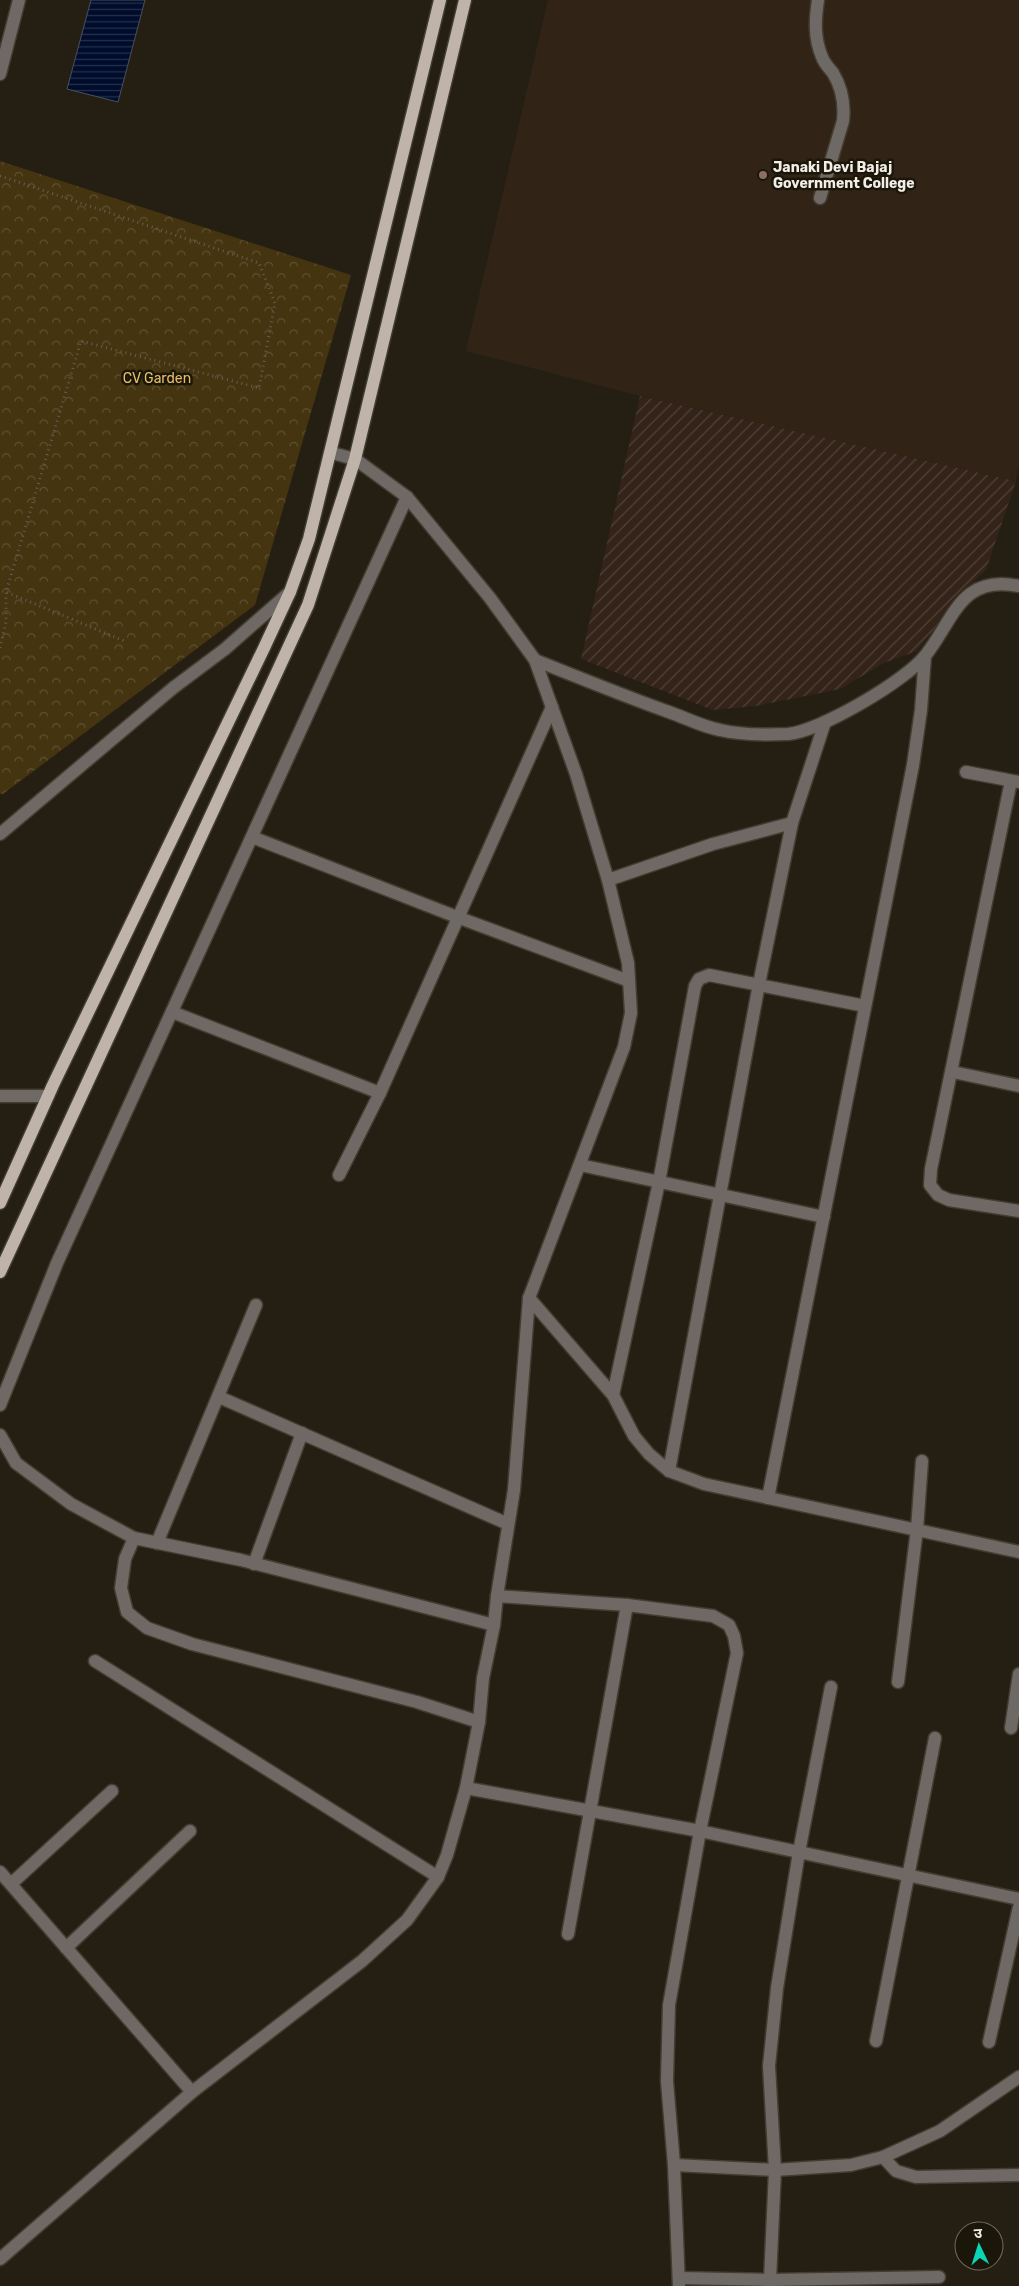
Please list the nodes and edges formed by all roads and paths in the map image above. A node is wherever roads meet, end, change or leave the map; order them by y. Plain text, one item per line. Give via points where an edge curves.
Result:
1 (19, 0) edge
2 (440, 0) edge
3 (466, 0) edge
4 (818, 0) edge
5 (0, 74) edge
6 (0, 176) edge
7 (820, 198) dead end
8 (332, 453) junction
9 (355, 459) junction
10 (407, 497) junction
11 (1019, 586) edge
12 (6, 592) junction
13 (290, 592) junction
14 (126, 642) dead end
15 (0, 648) edge
16 (925, 656) junction
17 (535, 660) junction
18 (552, 708) junction
19 (825, 722) junction
20 (966, 772) dead end
21 (1015, 781) edge
22 (792, 823) junction
23 (0, 834) edge
24 (252, 837) junction
25 (608, 880) junction
26 (457, 917) junction
27 (629, 981) junction
28 (759, 984) junction
29 (865, 1006) junction
30 (172, 1012) junction
31 (953, 1072) junction
32 (1019, 1086) edge
33 (380, 1093) junction
34 (0, 1096) edge
35 (48, 1096) junction
36 (580, 1165) junction
37 (339, 1175) dead end
38 (659, 1182) junction
39 (721, 1195) junction
40 (0, 1204) edge
41 (1019, 1211) edge
42 (824, 1217) junction
43 (0, 1272) edge
44 (529, 1298) junction
45 (256, 1305) dead end
46 (219, 1396) junction
47 (613, 1396) junction
48 (0, 1405) edge
49 (302, 1433) junction
50 (0, 1435) edge
51 (922, 1461) dead end
52 (669, 1471) junction
53 (768, 1498) junction
54 (508, 1524) junction
55 (917, 1529) junction
56 (134, 1538) junction
57 (157, 1543) junction
58 (1019, 1552) edge
59 (254, 1564) junction
60 (496, 1596) junction
61 (627, 1605) junction
62 (494, 1625) junction
63 (95, 1661) dead end
64 (1019, 1674) edge
65 (898, 1682) dead end
66 (831, 1687) dead end
67 (479, 1722) junction
68 (1011, 1728) dead end
69 (935, 1738) dead end
70 (466, 1788) junction
71 (112, 1791) dead end
72 (591, 1811) junction
73 (700, 1830) junction
74 (190, 1831) dead end
75 (799, 1852) junction
76 (0, 1872) edge
77 (910, 1874) junction
78 (438, 1877) junction
79 (11, 1884) junction
80 (1019, 1900) edge
81 (1019, 1907) edge
82 (568, 1934) dead end
83 (66, 1948) junction
84 (876, 2041) dead end
85 (989, 2042) dead end
86 (1019, 2077) edge
87 (192, 2092) junction
88 (883, 2157) junction
89 (674, 2165) junction
90 (775, 2170) junction
91 (1019, 2175) edge
92 (0, 2259) edge
93 (939, 2277) dead end
94 (770, 2280) junction
95 (679, 2282) edge

1 - 5 street
2 - 8 main road
3 - 9 main road
4 - 7 street via 815,23 818,44 822,59 839,84 844,108
6 - 12 path via 259,263 274,302 258,388 81,340
8 - 9 street
8 - 13 main road via 309,539
9 - 10 street
9 - 43 main road via 308,605
10 - 17 street via 490,598
10 - 24 street
11 - 16 street via 1004,583 981,587 963,600
12 - 14 path
12 - 15 path via 6,622
13 - 23 street
13 - 35 main road
16 - 19 street via 906,674
16 - 29 street via 913,765
17 - 18 street
17 - 19 street via 719,730 790,734
18 - 25 street
18 - 26 street
19 - 22 street
20 - 21 street
21 - 31 street
22 - 25 street via 713,844
22 - 28 street
24 - 26 street
24 - 30 street
25 - 27 street
26 - 27 street
26 - 33 street
27 - 36 street via 631,1012 624,1047
28 - 29 street
28 - 38 street via 709,975 699,979 695,986
28 - 39 street
29 - 42 street
30 - 33 street
30 - 48 street via 57,1263
31 - 32 street
31 - 41 street via 930,1186 949,1200
33 - 37 street
34 - 35 street
35 - 40 main road
36 - 38 street
36 - 44 street
38 - 39 street
38 - 47 street
39 - 42 street
39 - 52 street
42 - 53 street
44 - 47 street
44 - 54 street via 514,1490
45 - 46 street
46 - 49 street
46 - 57 street
47 - 52 street via 634,1436
49 - 54 street
49 - 59 street
50 - 56 street via 16,1463 71,1504
51 - 55 street
52 - 53 street via 704,1484
53 - 55 street
54 - 60 street
55 - 58 street
55 - 65 street
56 - 57 street
56 - 67 street via 125,1559 122,1588 127,1612 147,1628 192,1644 418,1702
57 - 59 street
59 - 62 street
60 - 61 street
60 - 62 street
61 - 72 street
61 - 73 street via 713,1616 729,1625 734,1636 737,1653
62 - 67 street via 483,1678
63 - 78 street
64 - 68 street
66 - 75 street
67 - 70 street
69 - 77 street
70 - 72 street
70 - 78 street
71 - 79 street
72 - 73 street
72 - 82 street
73 - 75 street
73 - 89 street via 669,2005 667,2081
74 - 83 street
75 - 77 street
75 - 90 street via 777,1988 769,2066
76 - 79 street
77 - 80 street
77 - 84 street
78 - 87 street via 406,1920 362,1961
79 - 83 street
81 - 85 street
83 - 87 street
86 - 88 street via 940,2131
87 - 92 street
88 - 90 street via 851,2165
88 - 91 street via 896,2171 916,2177
89 - 90 street
89 - 95 street
90 - 94 street
93 - 94 street
94 - 95 street

